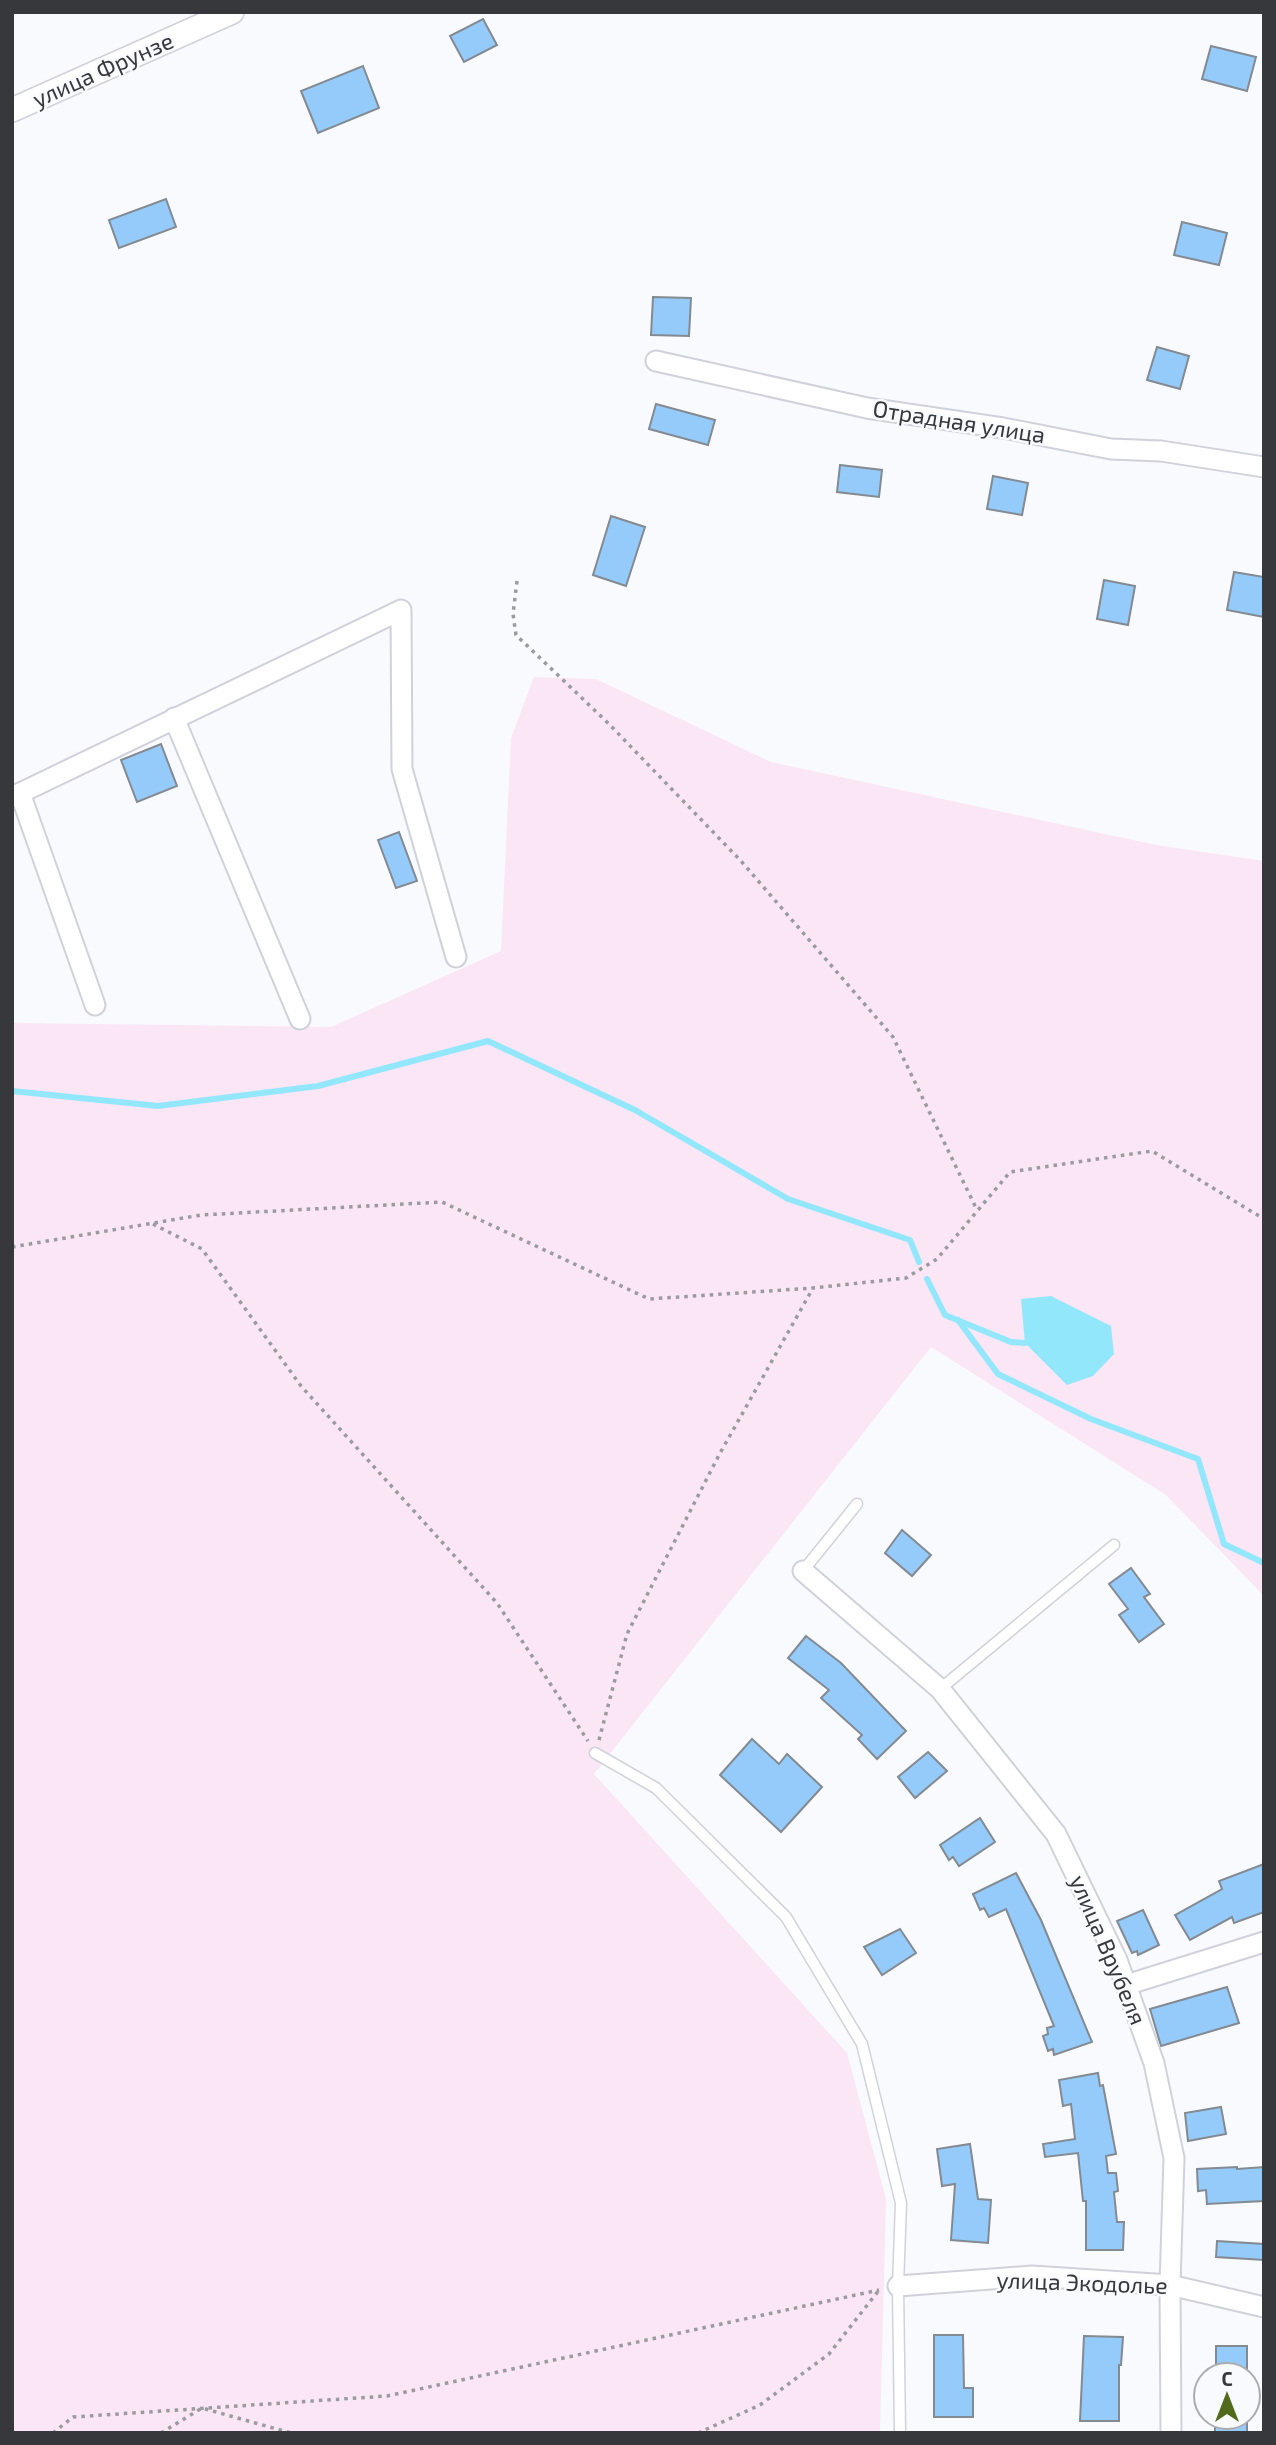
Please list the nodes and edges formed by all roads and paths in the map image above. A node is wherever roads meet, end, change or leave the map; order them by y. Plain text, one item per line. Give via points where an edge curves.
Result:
1 (232, 12) edge
2 (12, 110) edge
3 (656, 361) dead end
4 (1264, 467) edge
5 (517, 581) dead end
6 (174, 718) junction
7 (16, 795) edge
8 (456, 957) dead end
9 (94, 1004) dead end
10 (300, 1019) dead end
11 (977, 1210) junction
12 (1264, 1219) edge
13 (151, 1223) junction
14 (12, 1247) edge
15 (813, 1289) junction
16 (857, 1504) dead end
17 (1114, 1545) dead end
18 (803, 1571) joint
19 (940, 1689) junction
20 (596, 1753) junction
21 (1264, 1942) edge
22 (1126, 1984) junction
23 (1170, 2285) junction
24 (889, 2288) junction
25 (1264, 2307) edge
26 (202, 2408) junction
27 (53, 2433) edge
28 (161, 2433) edge
29 (291, 2433) edge
30 (698, 2433) edge
31 (900, 2433) edge
32 (1171, 2433) edge

1 - 2 street, улица Фрунзе
3 - 4 street, Отрадная улица via 867,408 1111,449
5 - 11 path via 516,635 741,861 893,1037
6 - 7 street
6 - 8 street via 401,610 402,769
6 - 10 street
7 - 9 street
11 - 12 path via 1010,1172 1152,1151
11 - 15 path via 937,1259 906,1278
13 - 14 path
13 - 15 path via 201,1214 442,1202 649,1299
13 - 20 path via 202,1249 301,1386 497,1603
15 - 20 path via 719,1455 627,1634
16 - 18 lane
17 - 19 lane
18 - 19 street, улица Врубеля
19 - 22 street, улица Врубеля via 1056,1834
20 - 24 lane via 656,1788 786,1917 862,2044 901,2203
21 - 22 street
22 - 23 street, улица Врубеля via 1154,2063 1174,2158
23 - 24 street, улица Экодолье via 1032,2276
23 - 25 street, улица Экодолье
23 - 32 street, улица Врубеля
24 - 26 path via 387,2396
24 - 30 path via 829,2354 760,2405
24 - 31 lane
26 - 27 path via 73,2417
26 - 28 path
26 - 29 path

